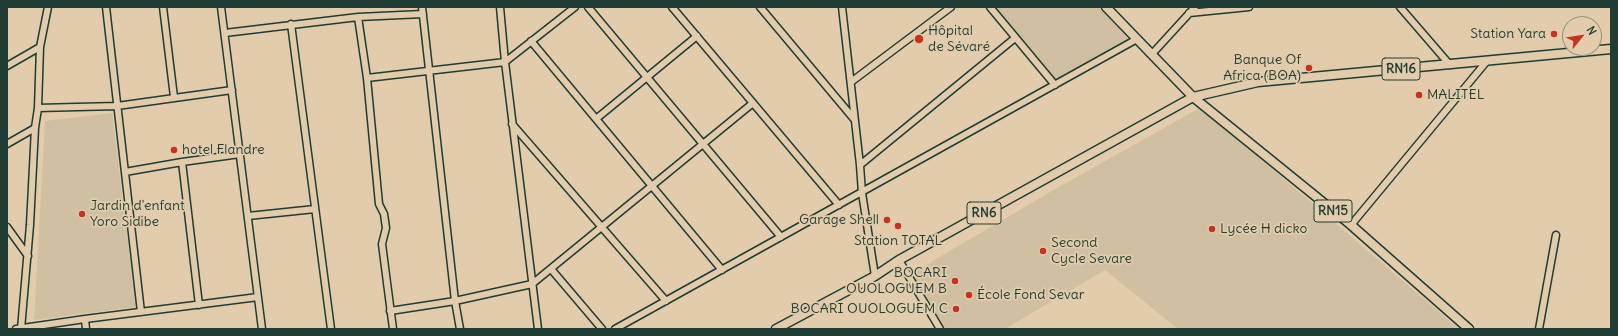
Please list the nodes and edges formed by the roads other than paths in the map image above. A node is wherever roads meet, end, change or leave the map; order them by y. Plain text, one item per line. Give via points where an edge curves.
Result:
1 (48, 7) edge
2 (106, 7) edge
3 (163, 7) edge
4 (221, 7) edge
5 (422, 7) edge
6 (500, 7) edge
7 (575, 7) edge
8 (588, 7) edge
9 (672, 7) edge
10 (760, 7) edge
11 (842, 7) edge
12 (951, 7) edge
13 (990, 7) edge
14 (1106, 7) edge
15 (1195, 7) edge
16 (1249, 7) edge
17 (1400, 7) edge
18 (423, 14) junction
19 (1189, 14) junction
20 (358, 17) junction
21 (291, 24) junction
22 (225, 33) junction
23 (697, 36) junction
24 (1015, 38) junction
25 (1137, 39) junction
26 (531, 41) junction
27 (40, 47) junction
28 (1611, 49) edge
29 (1152, 54) junction
30 (1487, 61) junction
31 (504, 62) junction
32 (1450, 65) junction
33 (7, 66) edge
34 (429, 71) junction
35 (647, 76) junction
36 (367, 78) junction
37 (851, 82) junction
38 (1055, 85) junction
39 (232, 90) junction
40 (1192, 96) junction
41 (174, 97) junction
42 (753, 103) junction
43 (117, 106) junction
44 (38, 108) junction
45 (596, 119) junction
46 (855, 120) junction
47 (512, 124) junction
48 (35, 128) junction
49 (7, 144) edge
50 (704, 144) junction
51 (240, 154) junction
52 (182, 162) junction
53 (860, 165) junction
54 (125, 172) junction
55 (652, 186) junction
56 (862, 193) junction
57 (839, 205) junction
58 (315, 209) junction
59 (248, 216) junction
60 (1351, 225) junction
61 (7, 226) edge
62 (602, 228) junction
63 (9, 235) edge
64 (1556, 235) dead end
65 (781, 237) junction
66 (28, 256) junction
67 (899, 260) junction
68 (551, 269) junction
69 (722, 270) junction
70 (875, 276) junction
71 (532, 284) junction
72 (258, 297) junction
73 (455, 301) junction
74 (666, 301) junction
75 (199, 305) junction
76 (390, 311) junction
77 (141, 312) junction
78 (85, 319) junction
79 (20, 328) edge
80 (86, 329) edge
81 (262, 329) edge
82 (331, 329) edge
83 (393, 329) edge
84 (460, 329) edge
85 (538, 329) edge
86 (602, 329) edge
87 (616, 329) edge
88 (776, 329) edge
89 (940, 329) edge
90 (1470, 329) edge
91 (1539, 329) edge

1 - 27 street
2 - 43 street
3 - 41 street
4 - 22 street
5 - 18 street
6 - 31 street
7 - 26 street
8 - 35 street
9 - 23 street
10 - 46 street
11 - 37 street
12 - 37 street
13 - 24 street
14 - 25 main road
15 - 19 street
16 - 19 street
17 - 32 street
18 - 20 street
18 - 34 street
19 - 29 street
20 - 21 street
20 - 36 street
21 - 22 street
21 - 58 street
22 - 39 street
23 - 35 street
23 - 42 street
24 - 38 street
24 - 53 street
25 - 29 main road
25 - 38 street
26 - 31 street
26 - 45 street
27 - 33 street
27 - 44 street
28 - 30 main road, RN16
29 - 40 main road
30 - 32 main road, RN16
30 - 60 street
31 - 34 street
31 - 47 street
32 - 40 main road, RN16 via 1258,82
34 - 36 street
34 - 73 street
35 - 45 street
35 - 50 street
36 - 76 street via 379,204 386,228 382,244
37 - 46 street
38 - 56 street
39 - 41 street
39 - 51 street
40 - 60 main road, RN15
40 - 67 main road, RN6
41 - 43 street
42 - 50 street
42 - 57 street
43 - 44 street
43 - 54 street
44 - 48 street
45 - 55 street
46 - 53 street
47 - 62 street
47 - 71 street
48 - 49 street
48 - 66 street
50 - 55 street
50 - 65 street
51 - 52 street
51 - 59 street
52 - 54 street
52 - 75 street
53 - 56 street
54 - 77 street
55 - 62 street
55 - 69 street
56 - 57 street
56 - 70 street
57 - 65 street
58 - 59 street
58 - 82 street
59 - 72 street
60 - 90 main road, RN15
61 - 63 street
62 - 68 street
62 - 74 street
63 - 66 street
64 - 91 street
65 - 69 street
66 - 79 street
67 - 70 main road, RN6
67 - 89 street
68 - 71 street
68 - 86 street
69 - 74 street
70 - 88 main road, RN6
71 - 73 street
71 - 85 street
72 - 75 street
72 - 81 street
73 - 76 street
73 - 84 street
74 - 87 street
75 - 77 street
76 - 83 street
77 - 78 street
78 - 79 street
78 - 80 street

